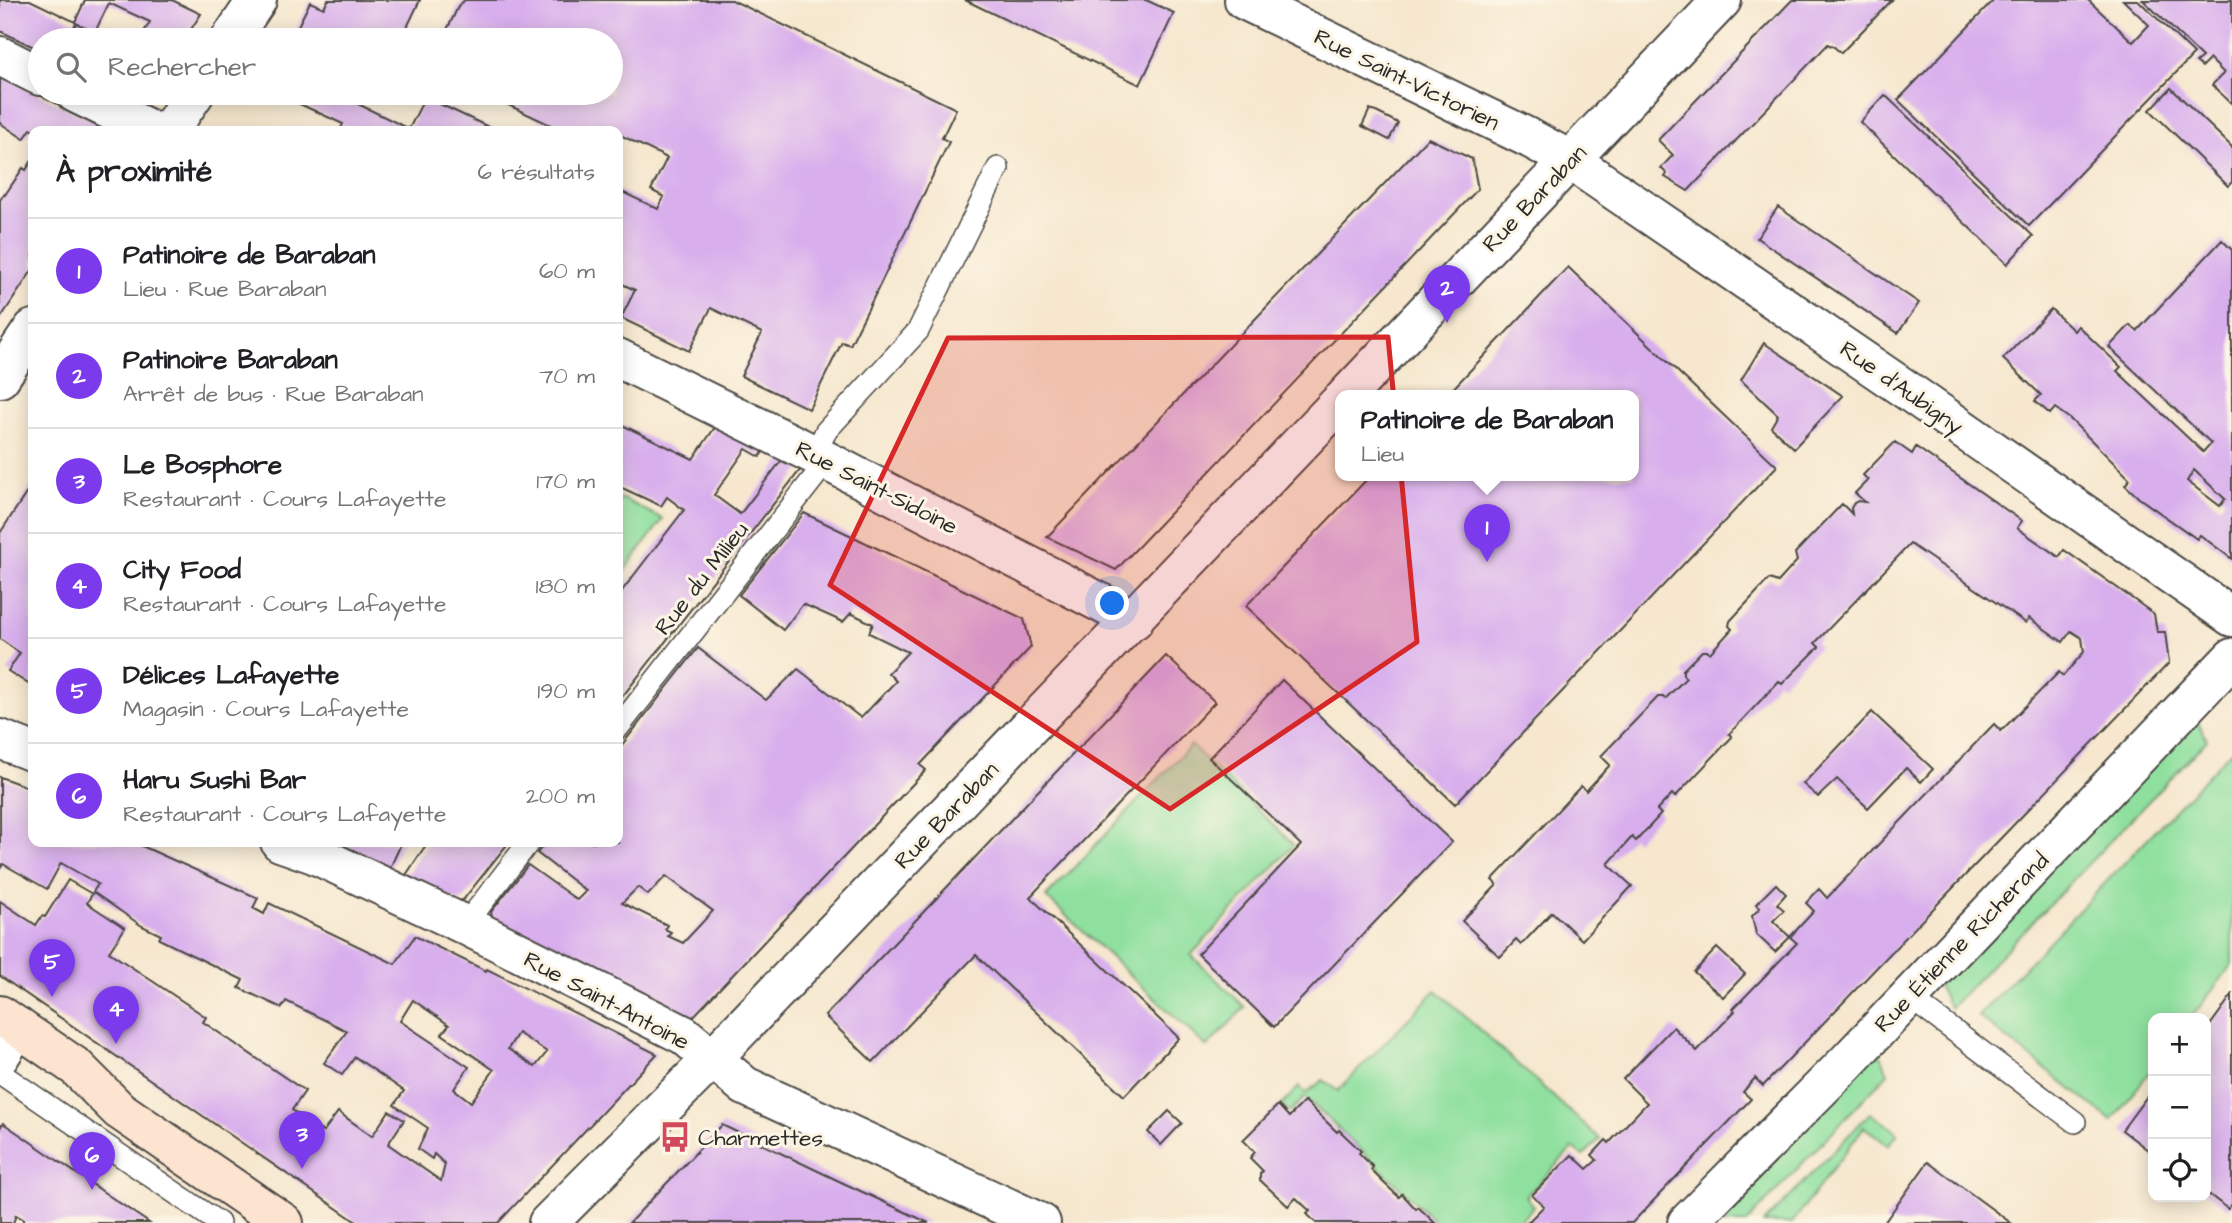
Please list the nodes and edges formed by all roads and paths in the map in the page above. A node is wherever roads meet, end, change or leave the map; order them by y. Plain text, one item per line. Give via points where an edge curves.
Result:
1 (257, 0) edge
2 (1244, 0) edge
3 (1722, 0) edge
4 (238, 28) edge
5 (0, 56) edge
6 (28, 70) edge
7 (100, 105) edge
8 (187, 105) edge
9 (143, 126) edge
10 (172, 126) edge
11 (1570, 160) junction
12 (998, 168) dead end
13 (28, 336) edge
14 (623, 360) edge
15 (0, 378) edge
16 (1352, 390) edge
17 (1335, 407) edge
18 (821, 458) junction
19 (2232, 617) edge
20 (1134, 620) junction
21 (2232, 658) edge
22 (623, 721) edge
23 (0, 739) edge
24 (28, 750) edge
25 (294, 847) edge
26 (525, 847) edge
27 (465, 925) junction
28 (1909, 997) junction
29 (6, 1033) edge
30 (712, 1060) junction
31 (0, 1073) edge
32 (2075, 1122) dead end
33 (219, 1223) edge
34 (284, 1223) edge
35 (548, 1223) edge
36 (1041, 1223) edge
37 (1687, 1223) edge

1 - 4 street
2 - 11 street, Rue Saint-Victorien
3 - 11 street, Rue Baraban
5 - 6 street
7 - 9 street
8 - 10 street
11 - 16 street, Rue Baraban
11 - 19 street, Rue d'Aubigny
12 - 18 lane, Rue du Milieu via 918,331 826,431
13 - 15 street
14 - 18 street, Rue Saint-Sidoine
17 - 20 street, Rue Baraban
18 - 20 street, Rue Saint-Sidoine
18 - 22 lane, Rue du Milieu
20 - 30 street, Rue Baraban
21 - 28 street, Rue Étienne Richerand
23 - 24 street
25 - 27 street, Rue Saint-Antoine
26 - 27 lane
27 - 30 street, Rue Saint-Antoine via 684,1035
28 - 32 lane
28 - 37 street, Rue Étienne Richerand
29 - 34 main road via 76,1067 119,1110
30 - 35 street, Rue Baraban
30 - 36 street, Rue Saint-Antoine via 745,1086
31 - 33 lane

